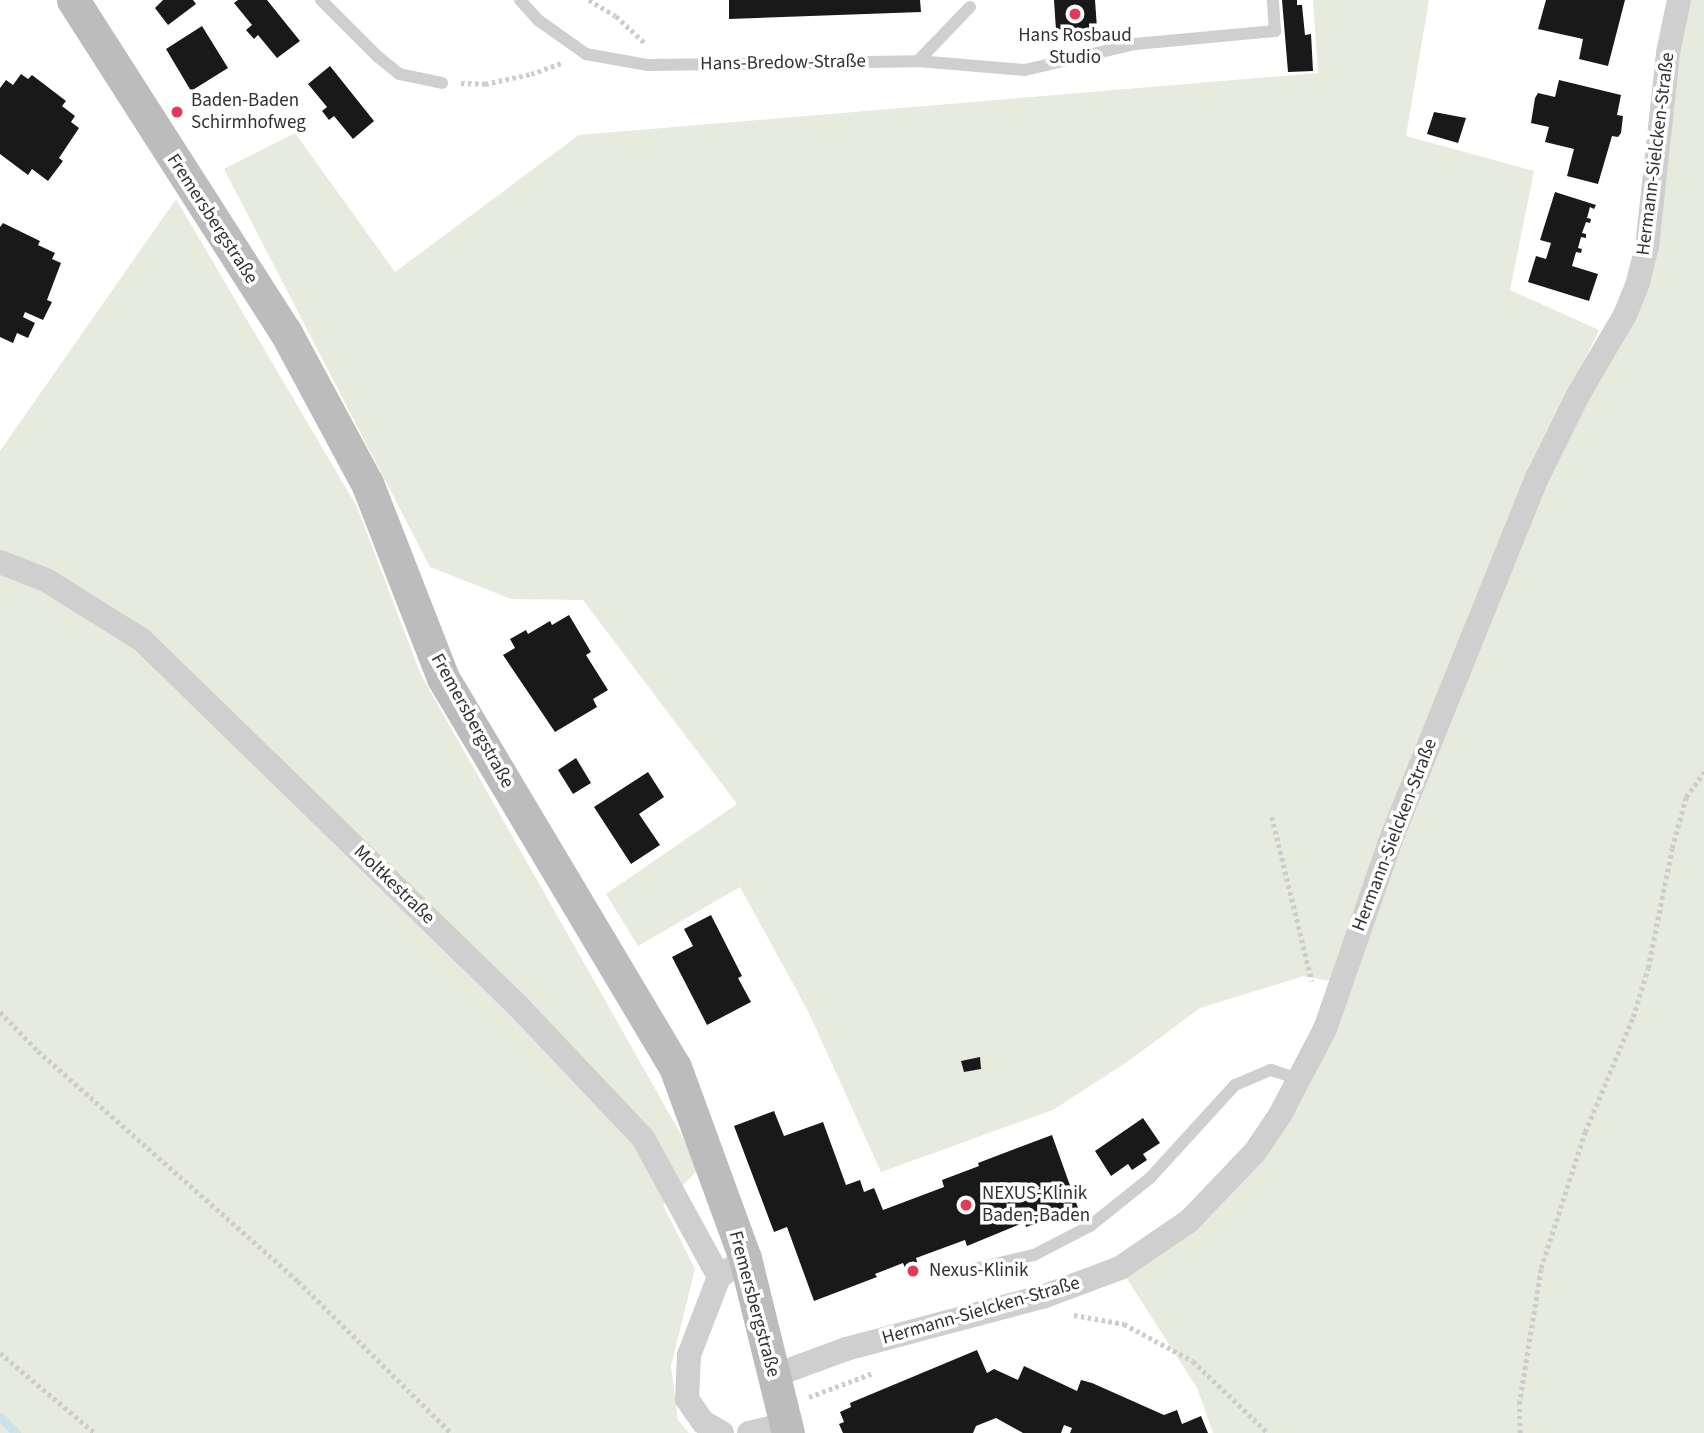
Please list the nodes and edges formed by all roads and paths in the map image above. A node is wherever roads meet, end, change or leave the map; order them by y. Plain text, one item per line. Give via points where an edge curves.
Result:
1 (73, 0) edge
2 (321, 0) edge
3 (520, 0) edge
4 (589, 0) edge
5 (1273, 0) edge
6 (1679, 0) edge
7 (970, 7) dead end
8 (654, 52) dead end
9 (586, 54) junction
10 (918, 61) junction
11 (442, 83) joint
12 (0, 562) edge
13 (1704, 772) edge
14 (1272, 817) dead end
15 (0, 1012) edge
16 (1325, 1029) junction
17 (1299, 1079) junction
18 (745, 1258) junction
19 (965, 1271) dead end
20 (719, 1277) junction
21 (1071, 1314) dead end
22 (0, 1353) edge
23 (773, 1376) junction
24 (787, 1429) edge
25 (94, 1433) edge
26 (451, 1433) edge
27 (722, 1433) edge
28 (749, 1433) edge
29 (1268, 1433) edge
30 (1520, 1433) edge

1 - 18 main road, Fremersbergstraße via 285,331 336,421 367,483 443,678 675,1067
2 - 11 lane via 399,74
3 - 9 lane via 538,20
4 - 8 path via 635,31
5 - 10 lane, Hans-Bredow-Straße via 1275,31 1135,44 1024,71
6 - 16 street, Hermann-Sielcken-Straße via 1639,282 1572,407 1502,563 1393,834
7 - 10 lane
9 - 10 lane, Hans-Bredow-Straße via 648,65
9 - 11 path via 531,74 485,84
12 - 20 street, Moltkestraße via 46,580 142,640 519,1007 643,1138
13 - 30 path via 1686,797 1633,1017 1586,1132 1541,1268 1519,1404
14 - 16 path
15 - 26 path via 298,1281
16 - 17 street, Hermann-Sielcken-Straße
17 - 19 lane via 1271,1070 1234,1085 1150,1178 1090,1226 1034,1255
17 - 23 street, Hermann-Sielcken-Straße via 1255,1152 1222,1189 1189,1221 1120,1268 1045,1296 846,1349
18 - 20 street
18 - 23 main road, Fremersbergstraße
20 - 27 street via 690,1355 687,1399 704,1422
21 - 29 path via 1124,1324 1193,1361
22 - 25 path
23 - 24 main road, Fremersbergstraße
24 - 28 street

